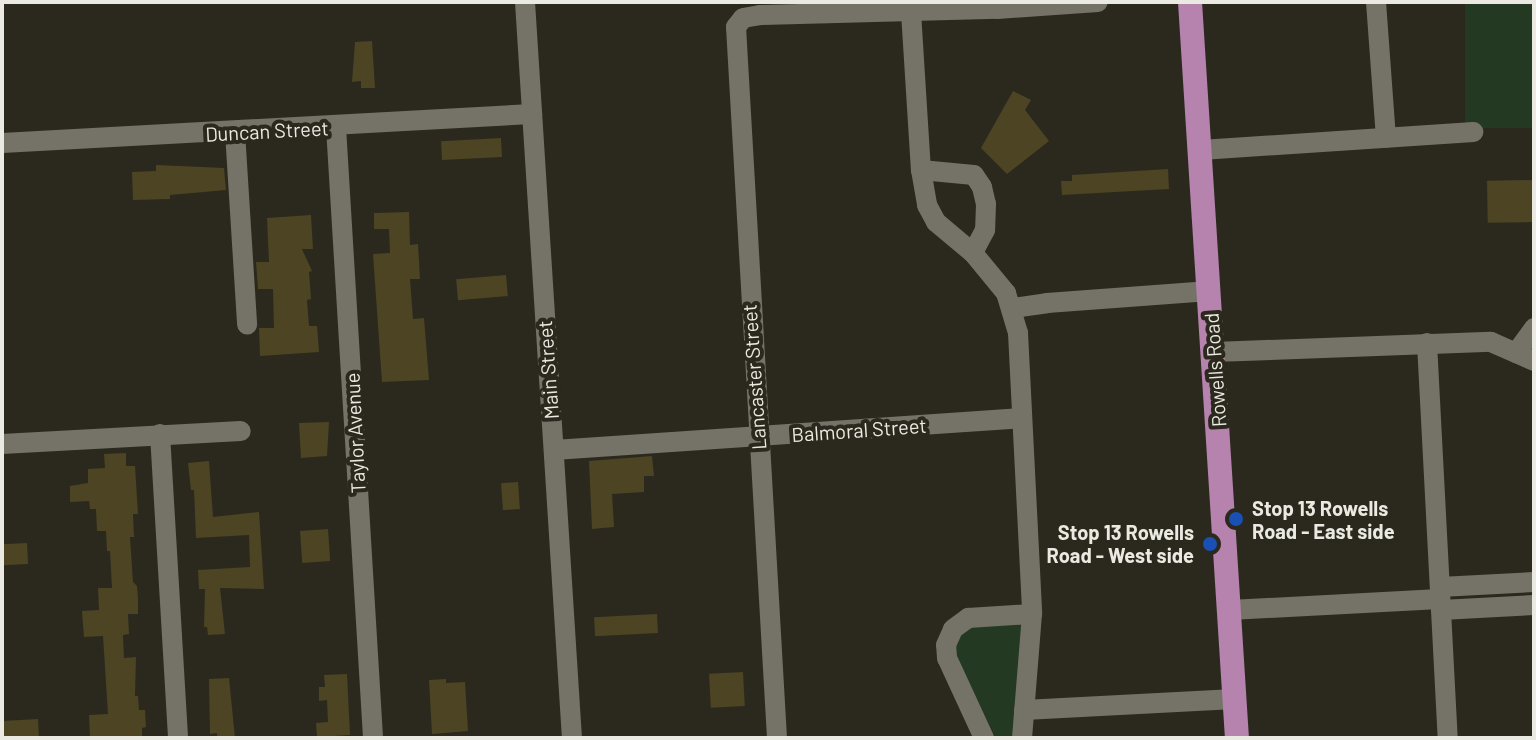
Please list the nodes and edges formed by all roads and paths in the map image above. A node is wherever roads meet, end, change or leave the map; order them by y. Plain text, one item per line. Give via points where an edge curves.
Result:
1 (525, 2) edge
2 (1098, 2) edge
3 (1190, 2) edge
4 (1376, 2) edge
5 (997, 6) edge
6 (823, 8) edge
7 (911, 12) junction
8 (532, 114) junction
9 (336, 127) junction
10 (235, 132) junction
11 (1473, 132) dead end
12 (1386, 138) junction
13 (2, 143) edge
14 (1201, 150) junction
15 (921, 170) junction
16 (973, 253) junction
17 (1210, 291) junction
18 (1013, 308) junction
19 (247, 325) dead end
20 (1534, 328) edge
21 (1427, 343) junction
22 (1214, 352) junction
23 (1525, 357) edge
24 (1021, 418) junction
25 (241, 431) dead end
26 (160, 434) junction
27 (758, 437) junction
28 (2, 444) edge
29 (554, 450) junction
30 (1534, 582) edge
31 (1440, 599) junction
32 (1534, 605) edge
33 (1230, 610) junction
34 (1032, 614) junction
35 (1235, 699) junction
36 (1024, 710) junction
37 (178, 738) edge
38 (373, 738) edge
39 (572, 738) edge
40 (777, 738) edge
41 (984, 738) edge
42 (1022, 738) edge
43 (1237, 738) edge
44 (1448, 738) edge

1 - 8 street, Main Street
2 - 5 street
3 - 14 main road, Rowells Road
4 - 12 street
5 - 7 street
6 - 7 street
6 - 27 street, Lancaster Street via 743,18 734,38
7 - 15 street
8 - 9 street, Duncan Street
8 - 29 street, Main Street
9 - 10 street, Duncan Street
9 - 38 street, Taylor Avenue
10 - 13 street, Duncan Street
10 - 19 street
11 - 12 street
12 - 14 street
14 - 17 main road, Rowells Road
15 - 16 street via 936,222
15 - 16 street via 974,175 982,187 985,230
16 - 18 street
17 - 18 street
17 - 22 main road, Rowells Road
18 - 24 street
20 - 23 street
21 - 22 street
21 - 23 street via 1491,342
21 - 31 street
22 - 33 main road, Rowells Road
24 - 27 street, Balmoral Street
24 - 34 street
25 - 26 street
26 - 28 street
26 - 37 street
27 - 29 street, Balmoral Street
27 - 40 street, Lancaster Street
29 - 39 street, Main Street
30 - 31 street
31 - 32 street
31 - 33 street
31 - 44 street
33 - 35 main road, Rowells Road
34 - 36 street
34 - 41 street via 968,618 953,629 946,645
35 - 36 street
35 - 43 main road, Rowells Road
36 - 42 street

